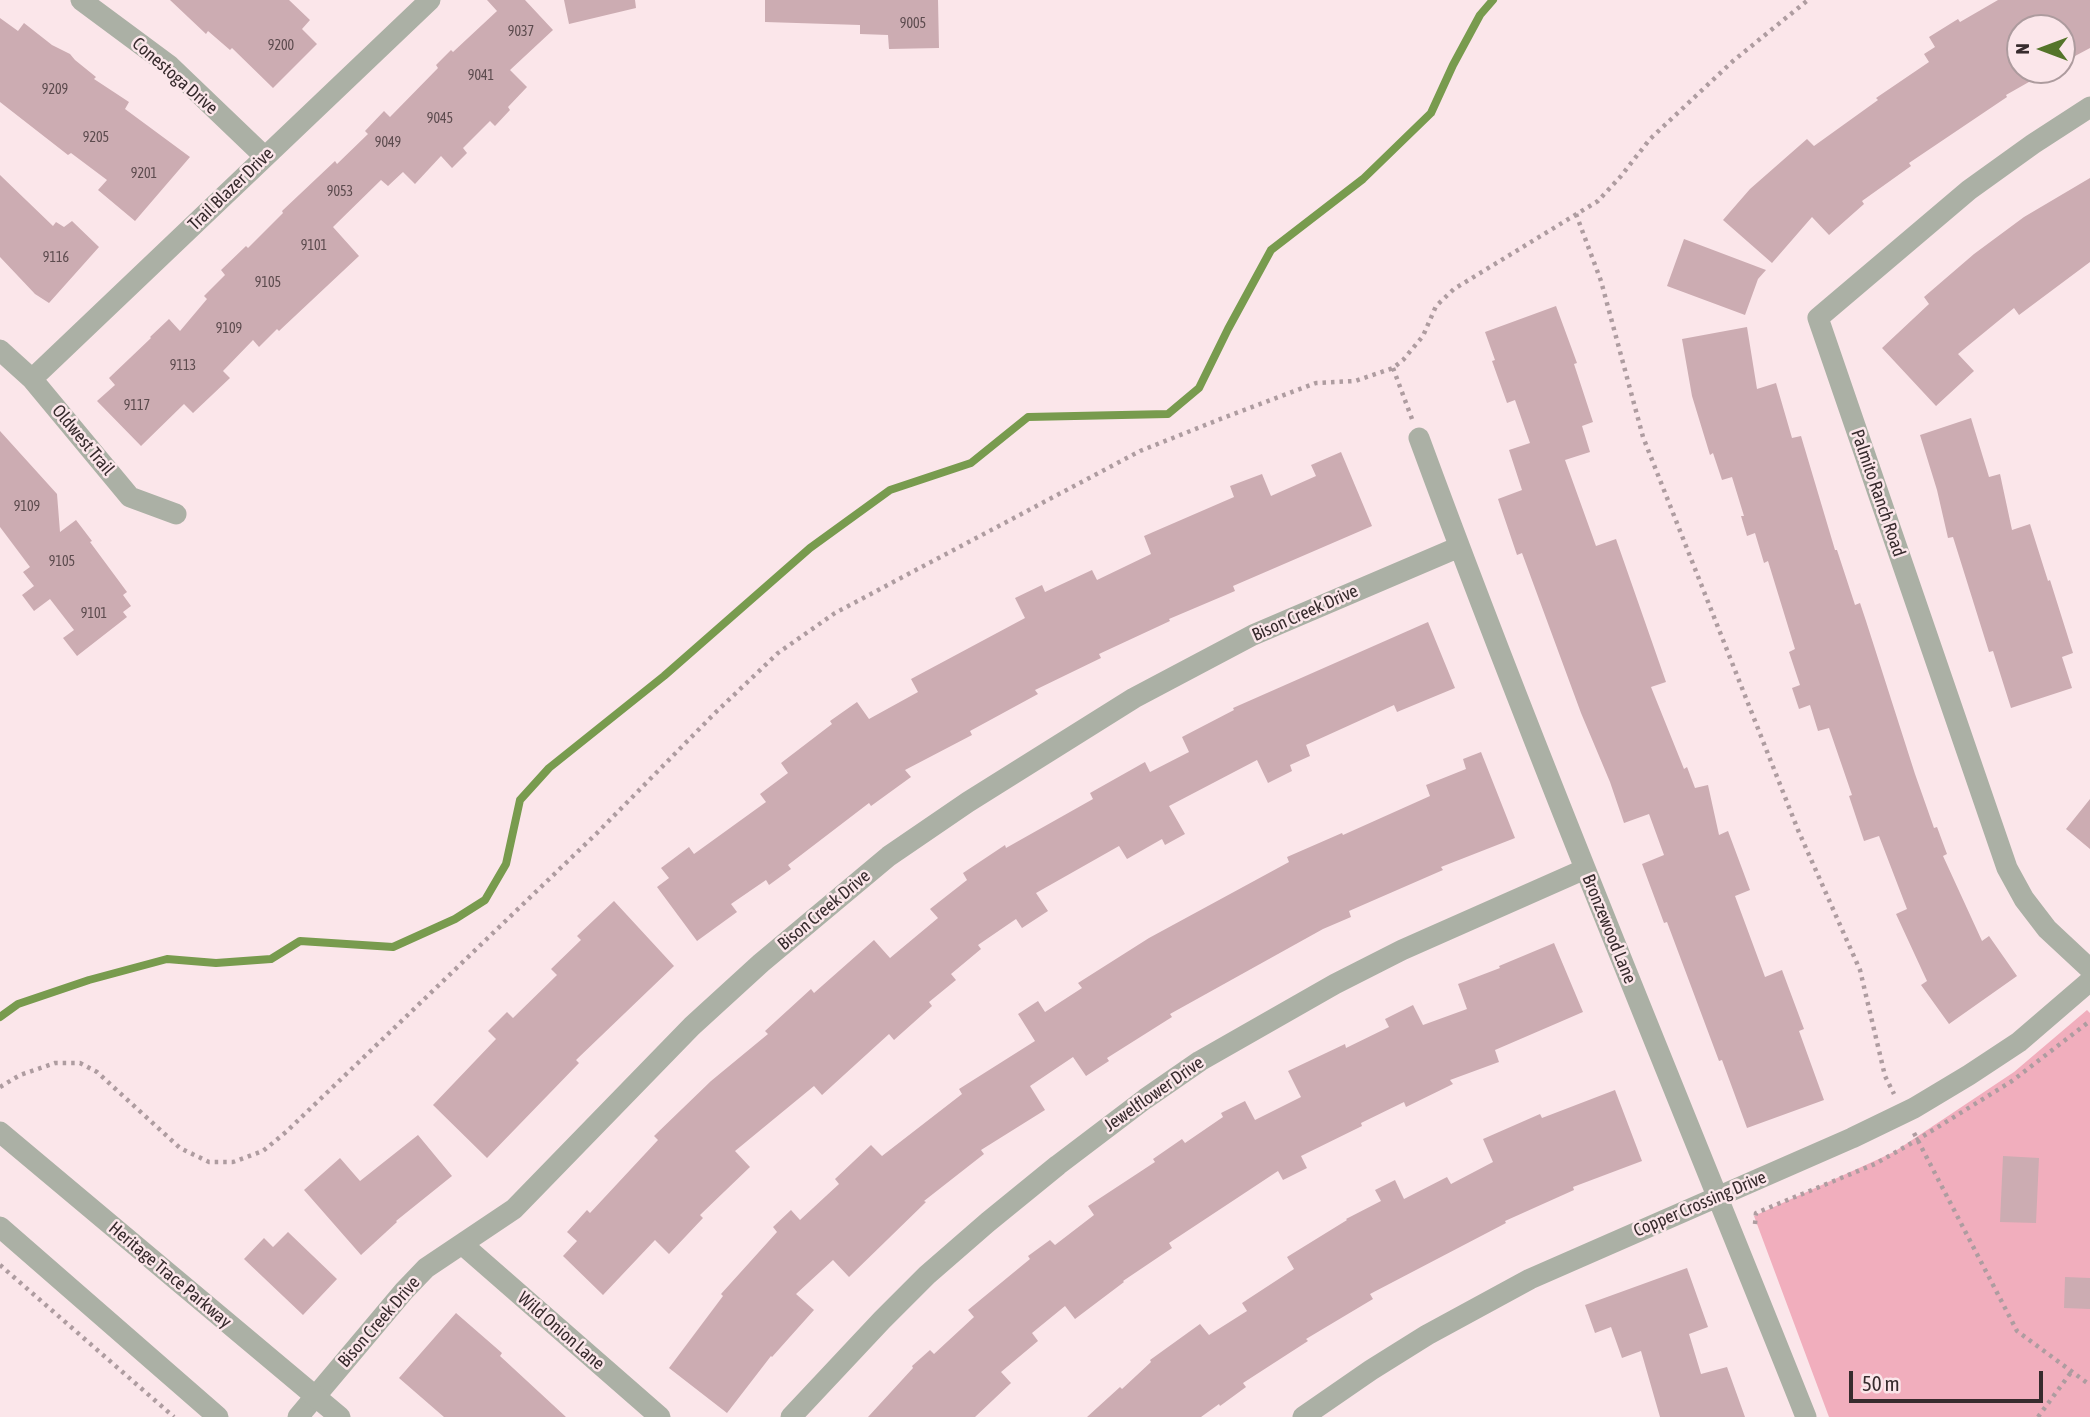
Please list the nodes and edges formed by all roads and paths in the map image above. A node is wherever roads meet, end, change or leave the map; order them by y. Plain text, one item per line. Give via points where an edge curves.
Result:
1 (81, 0) edge
2 (430, 0) edge
3 (1808, 0) edge
4 (2090, 107) edge
5 (265, 157) junction
6 (1576, 214) junction
7 (0, 350) edge
8 (1392, 368) junction
9 (32, 379) junction
10 (1419, 438) joint
11 (176, 514) dead end
12 (1459, 547) junction
13 (1585, 869) junction
14 (2090, 969) edge
15 (2090, 981) edge
16 (2090, 1021) edge
17 (0, 1087) edge
18 (1904, 1113) junction
19 (0, 1132) edge
20 (1917, 1140) junction
21 (1717, 1195) junction
22 (0, 1227) edge
23 (1759, 1234) dead end
24 (462, 1244) junction
25 (0, 1265) edge
26 (2072, 1371) junction
27 (2090, 1385) edge
28 (316, 1396) junction
29 (1310, 1415) edge
30 (174, 1417) edge
31 (218, 1417) edge
32 (298, 1417) edge
33 (340, 1417) edge
34 (660, 1417) edge
35 (791, 1417) edge
36 (1806, 1417) edge
37 (2038, 1417) edge

1 - 5 street, Conestoga Drive via 170,66
2 - 5 street, Trail Blazer Drive
3 - 6 path via 1724,70 1650,139 1598,201
4 - 14 street, Palmito Ranch Road via 1969,190 1818,318 2007,867 2047,929
5 - 9 street, Trail Blazer Drive
6 - 8 path via 1454,289 1436,306 1423,336
6 - 18 path via 1601,281 1643,437 1798,830 1860,970 1885,1076
7 - 9 street, Oldwest Trail
8 - 10 path
8 - 17 path via 1355,381 1316,383 1140,451 825,620 760,670 596,834 264,1151 233,1162 209,1162 180,1148 97,1072 80,1063 55,1063
9 - 11 street, Oldwest Trail via 130,497
10 - 12 street, Bronzewood Lane
12 - 13 street, Bronzewood Lane
12 - 24 street, Bison Creek Drive via 1253,635 1134,698 900,848 692,1026 514,1209
13 - 21 street, Bronzewood Lane
13 - 35 street, Jewelflower Drive via 1402,950 1200,1061 1038,1181 927,1275
15 - 18 street, Copper Crossing Drive via 2019,1042
16 - 20 path via 2012,1081
18 - 20 path
18 - 21 street, Copper Crossing Drive
19 - 28 street, Heritage Trace Parkway
20 - 23 path via 1875,1164 1756,1213
20 - 26 path via 2017,1331
21 - 29 street, Copper Crossing Drive via 1486,1302 1416,1342
21 - 36 street, Bronzewood Lane
22 - 31 street
24 - 28 street, Bison Creek Drive via 426,1268
24 - 34 street, Wild Onion Lane
25 - 30 path
26 - 27 path
26 - 37 path
28 - 32 street, Bison Creek Drive
28 - 33 street, Heritage Trace Parkway

